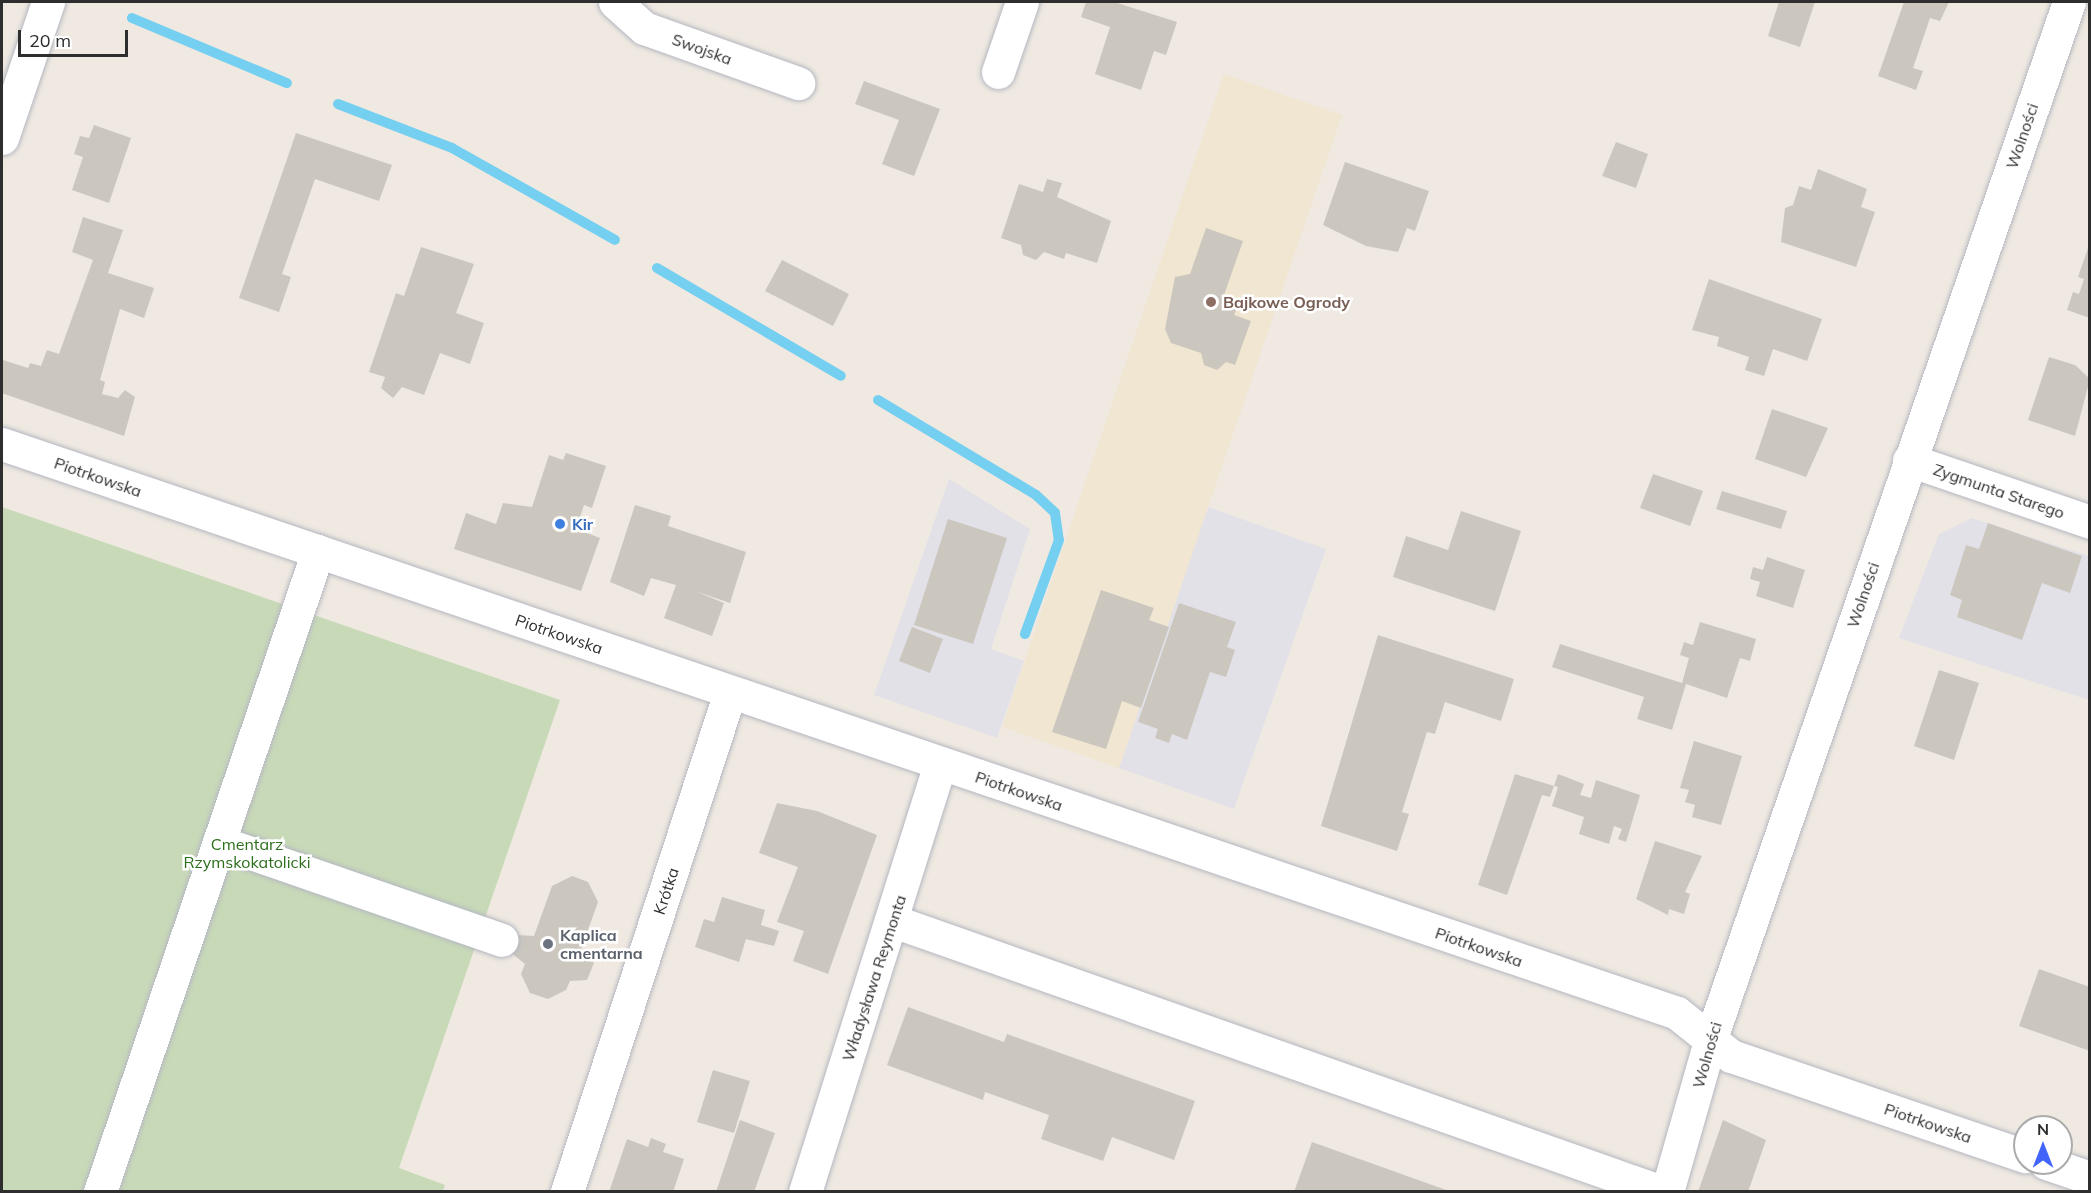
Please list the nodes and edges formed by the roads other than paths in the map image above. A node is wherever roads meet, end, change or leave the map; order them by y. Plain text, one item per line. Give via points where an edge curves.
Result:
1 (48, 2) edge
2 (615, 2) edge
3 (1022, 2) edge
4 (2069, 2) edge
5 (998, 72) dead end
6 (798, 83) dead end
7 (2, 138) edge
8 (2, 444) edge
9 (1909, 460) junction
10 (2090, 522) edge
11 (318, 551) junction
12 (730, 692) junction
13 (940, 764) junction
14 (219, 842) junction
15 (893, 921) junction
16 (502, 940) dead end
17 (1711, 1038) junction
18 (2013, 1152) edge
19 (2073, 1172) edge
20 (2090, 1178) edge
21 (100, 1191) edge
22 (567, 1191) edge
23 (805, 1191) edge
24 (1662, 1191) edge
25 (1667, 1191) edge

1 - 7 street
2 - 6 street, Swojska via 644,28
3 - 5 street
4 - 9 street, Wolności
8 - 11 street, Piotrkowska
9 - 10 street, Zygmunta Starego
9 - 17 street, Wolności
11 - 12 street, Piotrkowska
11 - 14 street
12 - 13 street, Piotrkowska
12 - 22 street, Krótka
13 - 15 street, Władysława Reymonta
13 - 17 street, Piotrkowska via 1677,1013
14 - 16 street
14 - 21 street
15 - 23 street, Władysława Reymonta
15 - 24 street
17 - 18 street, Piotrkowska via 1731,1056
17 - 25 street, Wolności
19 - 20 street

